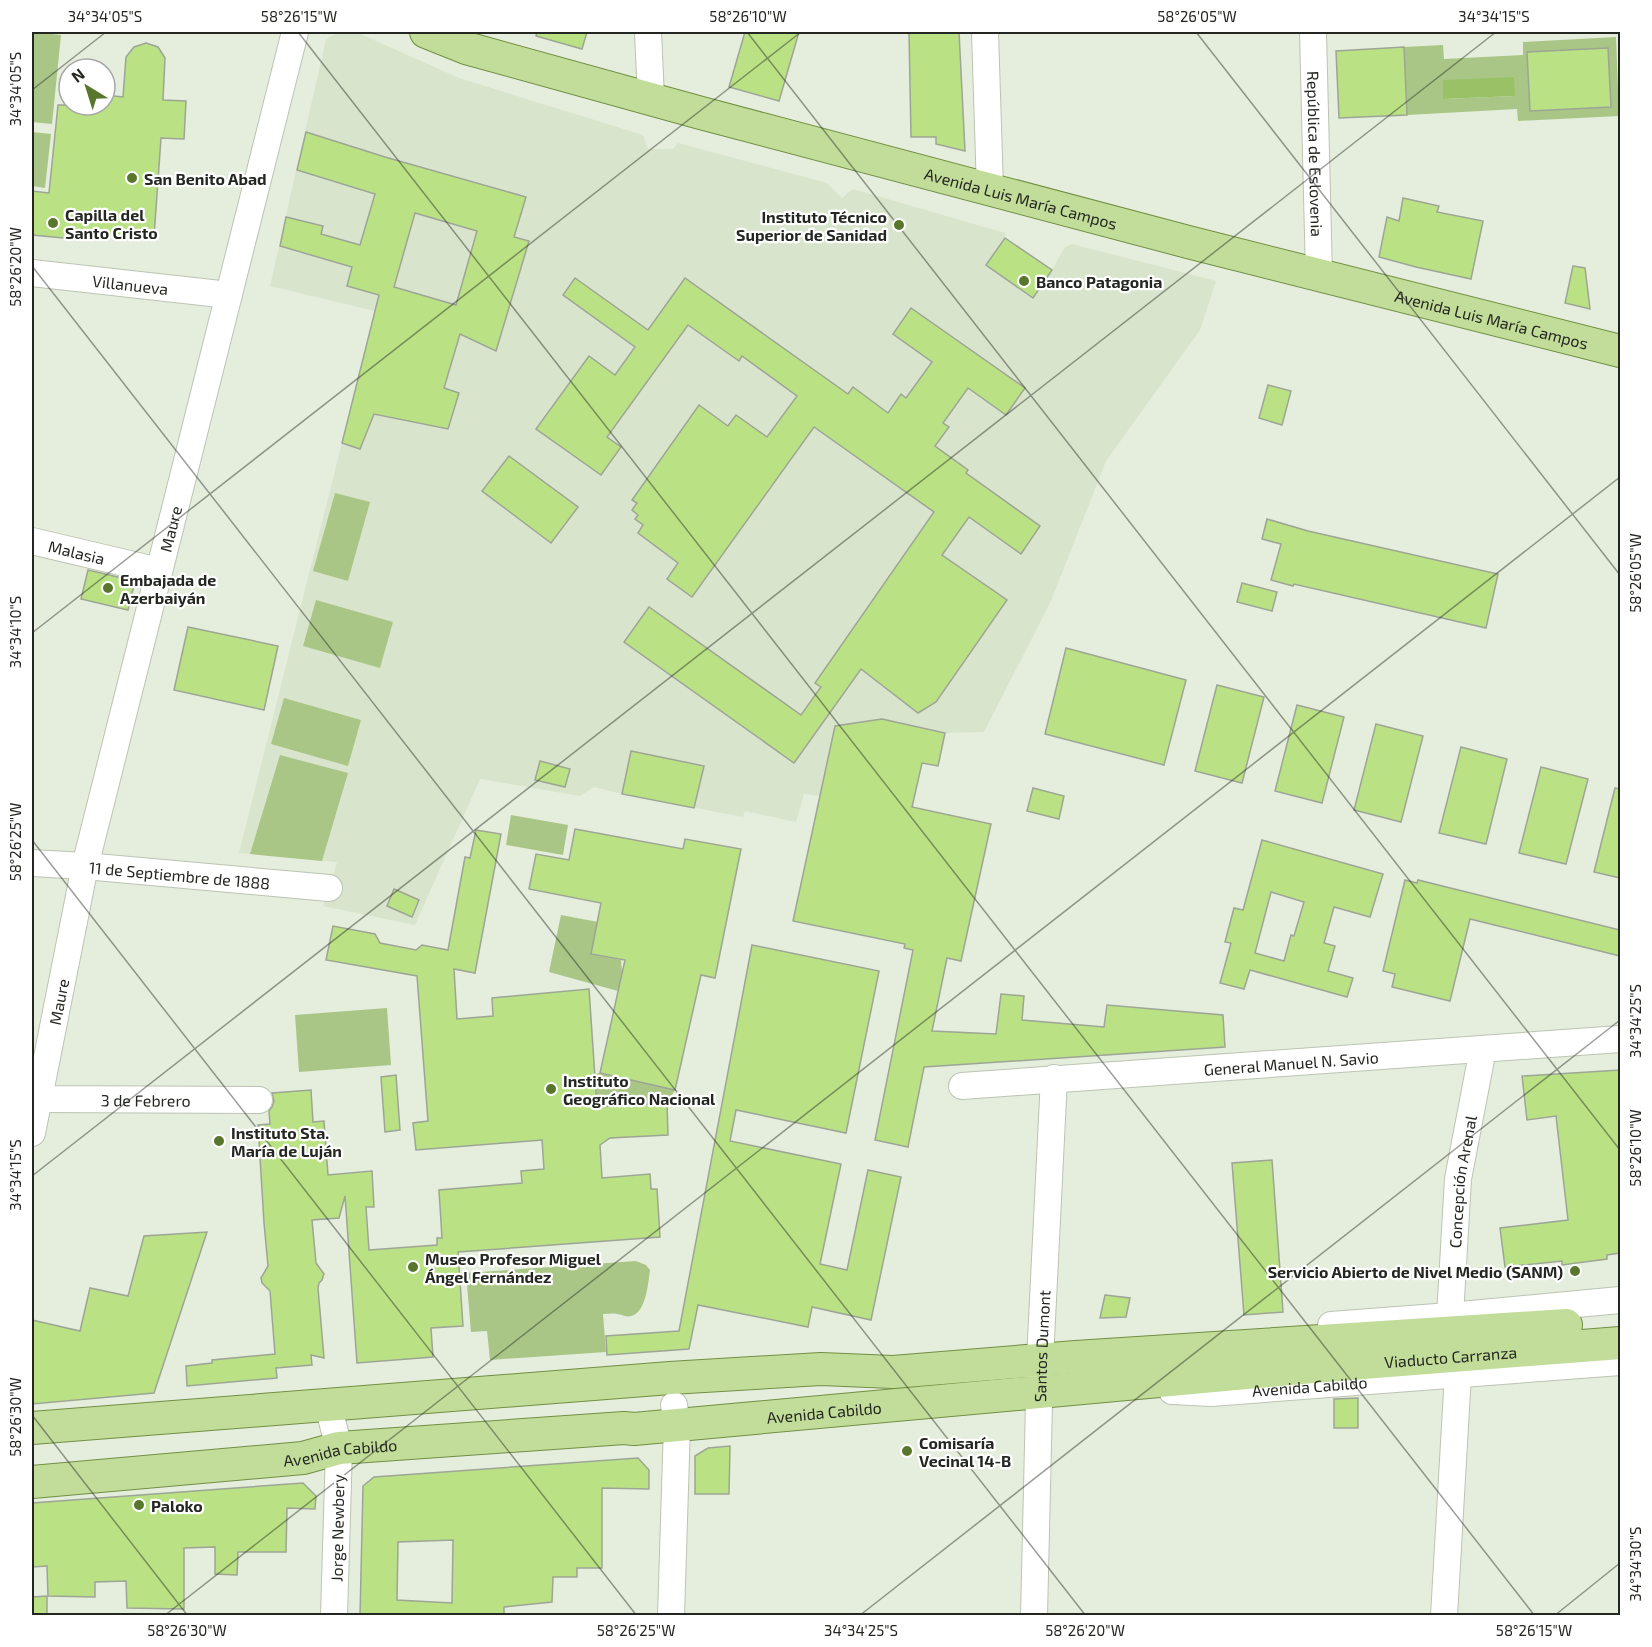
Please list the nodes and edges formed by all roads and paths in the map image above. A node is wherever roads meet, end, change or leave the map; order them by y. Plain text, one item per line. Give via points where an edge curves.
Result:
1 (295, 32) edge
2 (426, 32) edge
3 (648, 32) edge
4 (985, 32) edge
5 (1313, 32) edge
6 (466, 40) edge
7 (651, 99) junction
8 (990, 190) junction
9 (32, 273) edge
10 (1319, 276) junction
11 (229, 295) junction
12 (1620, 351) edge
13 (32, 541) edge
14 (159, 571) junction
15 (32, 863) edge
16 (85, 866) junction
17 (329, 888) dead end
18 (1620, 1039) edge
19 (1483, 1049) junction
20 (1054, 1078) junction
21 (962, 1086) dead end
22 (35, 1098) edge
23 (259, 1100) dead end
24 (32, 1133) edge
25 (1620, 1300) edge
26 (1450, 1316) junction
27 (1620, 1321) edge
28 (1620, 1342) edge
29 (1061, 1358) junction
30 (1620, 1362) edge
31 (893, 1372) junction
32 (1458, 1374) junction
33 (1053, 1390) junction
34 (328, 1405) junction
35 (676, 1415) junction
36 (32, 1428) edge
37 (339, 1448) junction
38 (32, 1482) edge
39 (334, 1616) edge
40 (671, 1616) edge
41 (1034, 1616) edge
42 (1444, 1616) edge

1 - 11 street, Maure
2 - 6 main road, Avenida Luis María Campos
3 - 7 street
4 - 8 street
5 - 10 street, República de Eslovenia
6 - 7 main road, Avenida Luis María Campos
7 - 8 main road, Avenida Luis María Campos
8 - 10 main road, Avenida Luis María Campos
9 - 11 street, Villanueva
10 - 12 main road, Avenida Luis María Campos
11 - 14 street, Maure
13 - 14 street, Malasia
14 - 16 street, Maure
15 - 16 street, 11 de Septiembre de 1888
16 - 17 street, 11 de Septiembre de 1888
16 - 22 street, Maure
18 - 19 street, General Manuel N. Savio
19 - 20 street, General Manuel N. Savio
19 - 26 street, Concepción Arenal via 1458,1179
20 - 21 street, General Manuel N. Savio
20 - 29 street, Santos Dumont
22 - 23 street, 3 de Febrero
22 - 24 street, Maure
25 - 26 street
26 - 29 street via 1241,1332
27 - 29 main road, Viaducto Carranza
28 - 33 main road, Viaducto Carranza
29 - 31 main road
29 - 33 street, Santos Dumont
30 - 32 street, Avenida Cabildo
31 - 34 main road via 821,1369
31 - 35 main road via 698,1391 684,1395
32 - 33 street, Avenida Cabildo via 1211,1393
32 - 42 street
33 - 35 main road, Avenida Cabildo
33 - 41 street, Santos Dumont
34 - 36 main road
34 - 37 street, Jorge Newbery
35 - 37 main road, Avenida Cabildo
35 - 40 street
37 - 38 main road, Avenida Cabildo via 303,1458
37 - 39 street, Jorge Newbery

